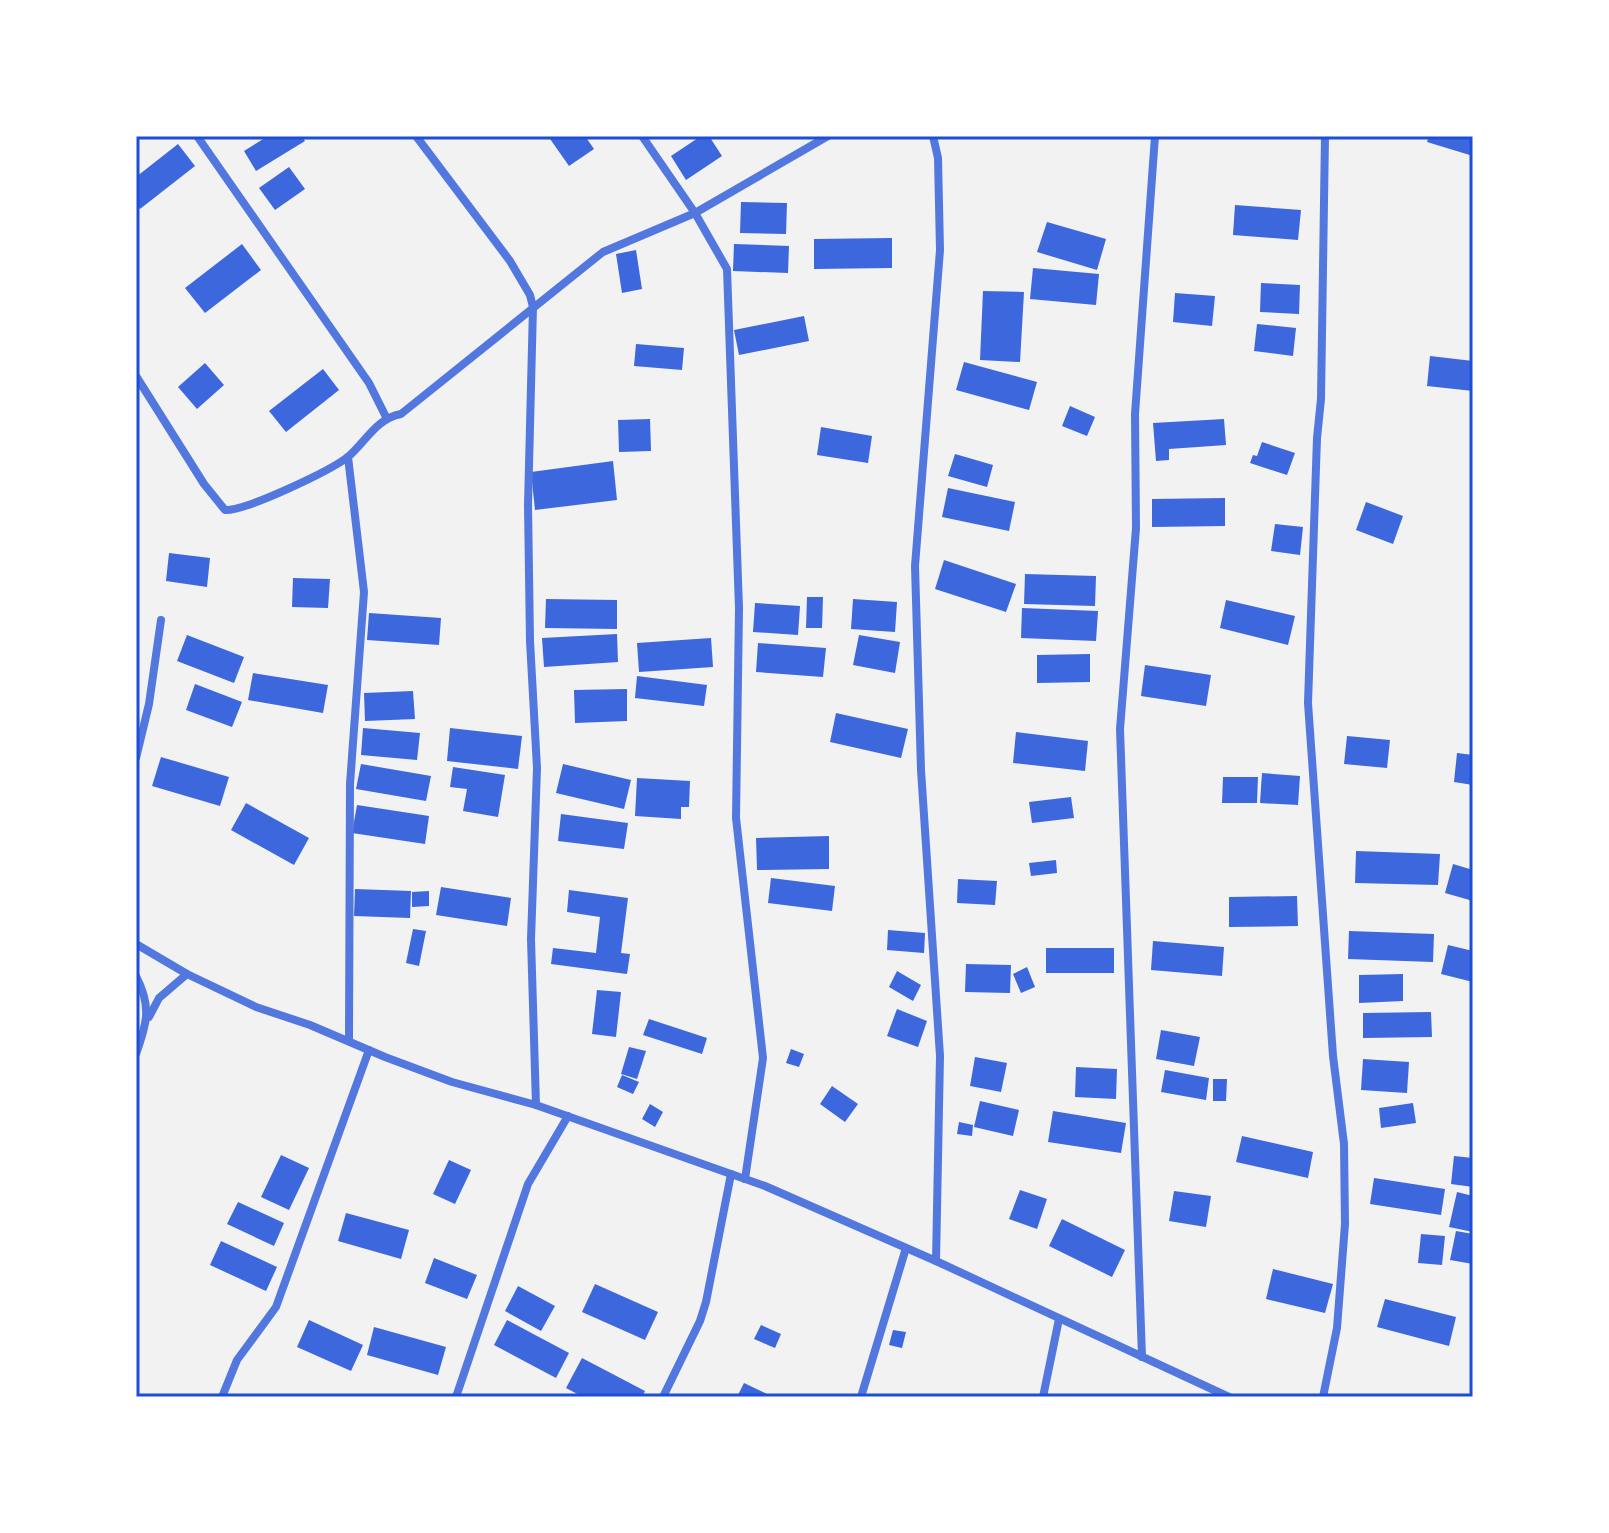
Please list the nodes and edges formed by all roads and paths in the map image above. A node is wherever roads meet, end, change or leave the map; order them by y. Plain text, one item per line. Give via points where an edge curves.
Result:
1 (197, 136) edge
2 (416, 136) edge
3 (642, 136) edge
4 (828, 136) edge
5 (933, 136) edge
6 (1155, 136) edge
7 (1325, 136) edge
8 (695, 213) junction
9 (533, 307) junction
10 (136, 376) edge
11 (386, 417) junction
12 (348, 457) junction
13 (161, 620) dead end
14 (136, 758) edge
15 (136, 944) edge
16 (187, 974) junction
17 (136, 976) edge
18 (149, 1018) junction
19 (349, 1041) junction
20 (369, 1050) junction
21 (136, 1054) edge
22 (536, 1105) junction
23 (568, 1116) junction
24 (731, 1174) junction
25 (745, 1179) junction
26 (906, 1248) junction
27 (936, 1261) junction
28 (1059, 1319) junction
29 (1142, 1357) junction
30 (222, 1397) edge
31 (456, 1397) edge
32 (663, 1397) edge
33 (861, 1397) edge
34 (1043, 1397) edge
35 (1229, 1397) edge
36 (1323, 1397) edge

1 - 11 street via 369,383
2 - 9 street via 510,261
3 - 8 street
4 - 8 street
5 - 27 street via 940,250 915,566 921,770 940,1056
6 - 29 street via 1135,414 1136,528 1120,729
7 - 36 street via 1308,703 1344,1144 1345,1224 1337,1328
8 - 9 street via 603,252
8 - 25 street via 727,269 739,608 736,818 763,1058
9 - 11 street via 401,414
9 - 22 street via 528,505 537,768 531,939
10 - 12 street via 225,510 256,504
11 - 12 street
12 - 19 street via 364,592 350,784
13 - 14 street
15 - 16 street
16 - 18 street via 159,998
16 - 19 street via 256,1007
17 - 18 street
18 - 21 street
19 - 20 street
20 - 22 street via 452,1082
20 - 30 street via 276,1307 237,1360
22 - 23 street
23 - 24 street
23 - 31 street via 528,1184
24 - 25 street
24 - 32 street via 706,1302
25 - 26 street
26 - 27 street
26 - 33 street
27 - 28 street
28 - 29 street
28 - 34 street
29 - 35 street

